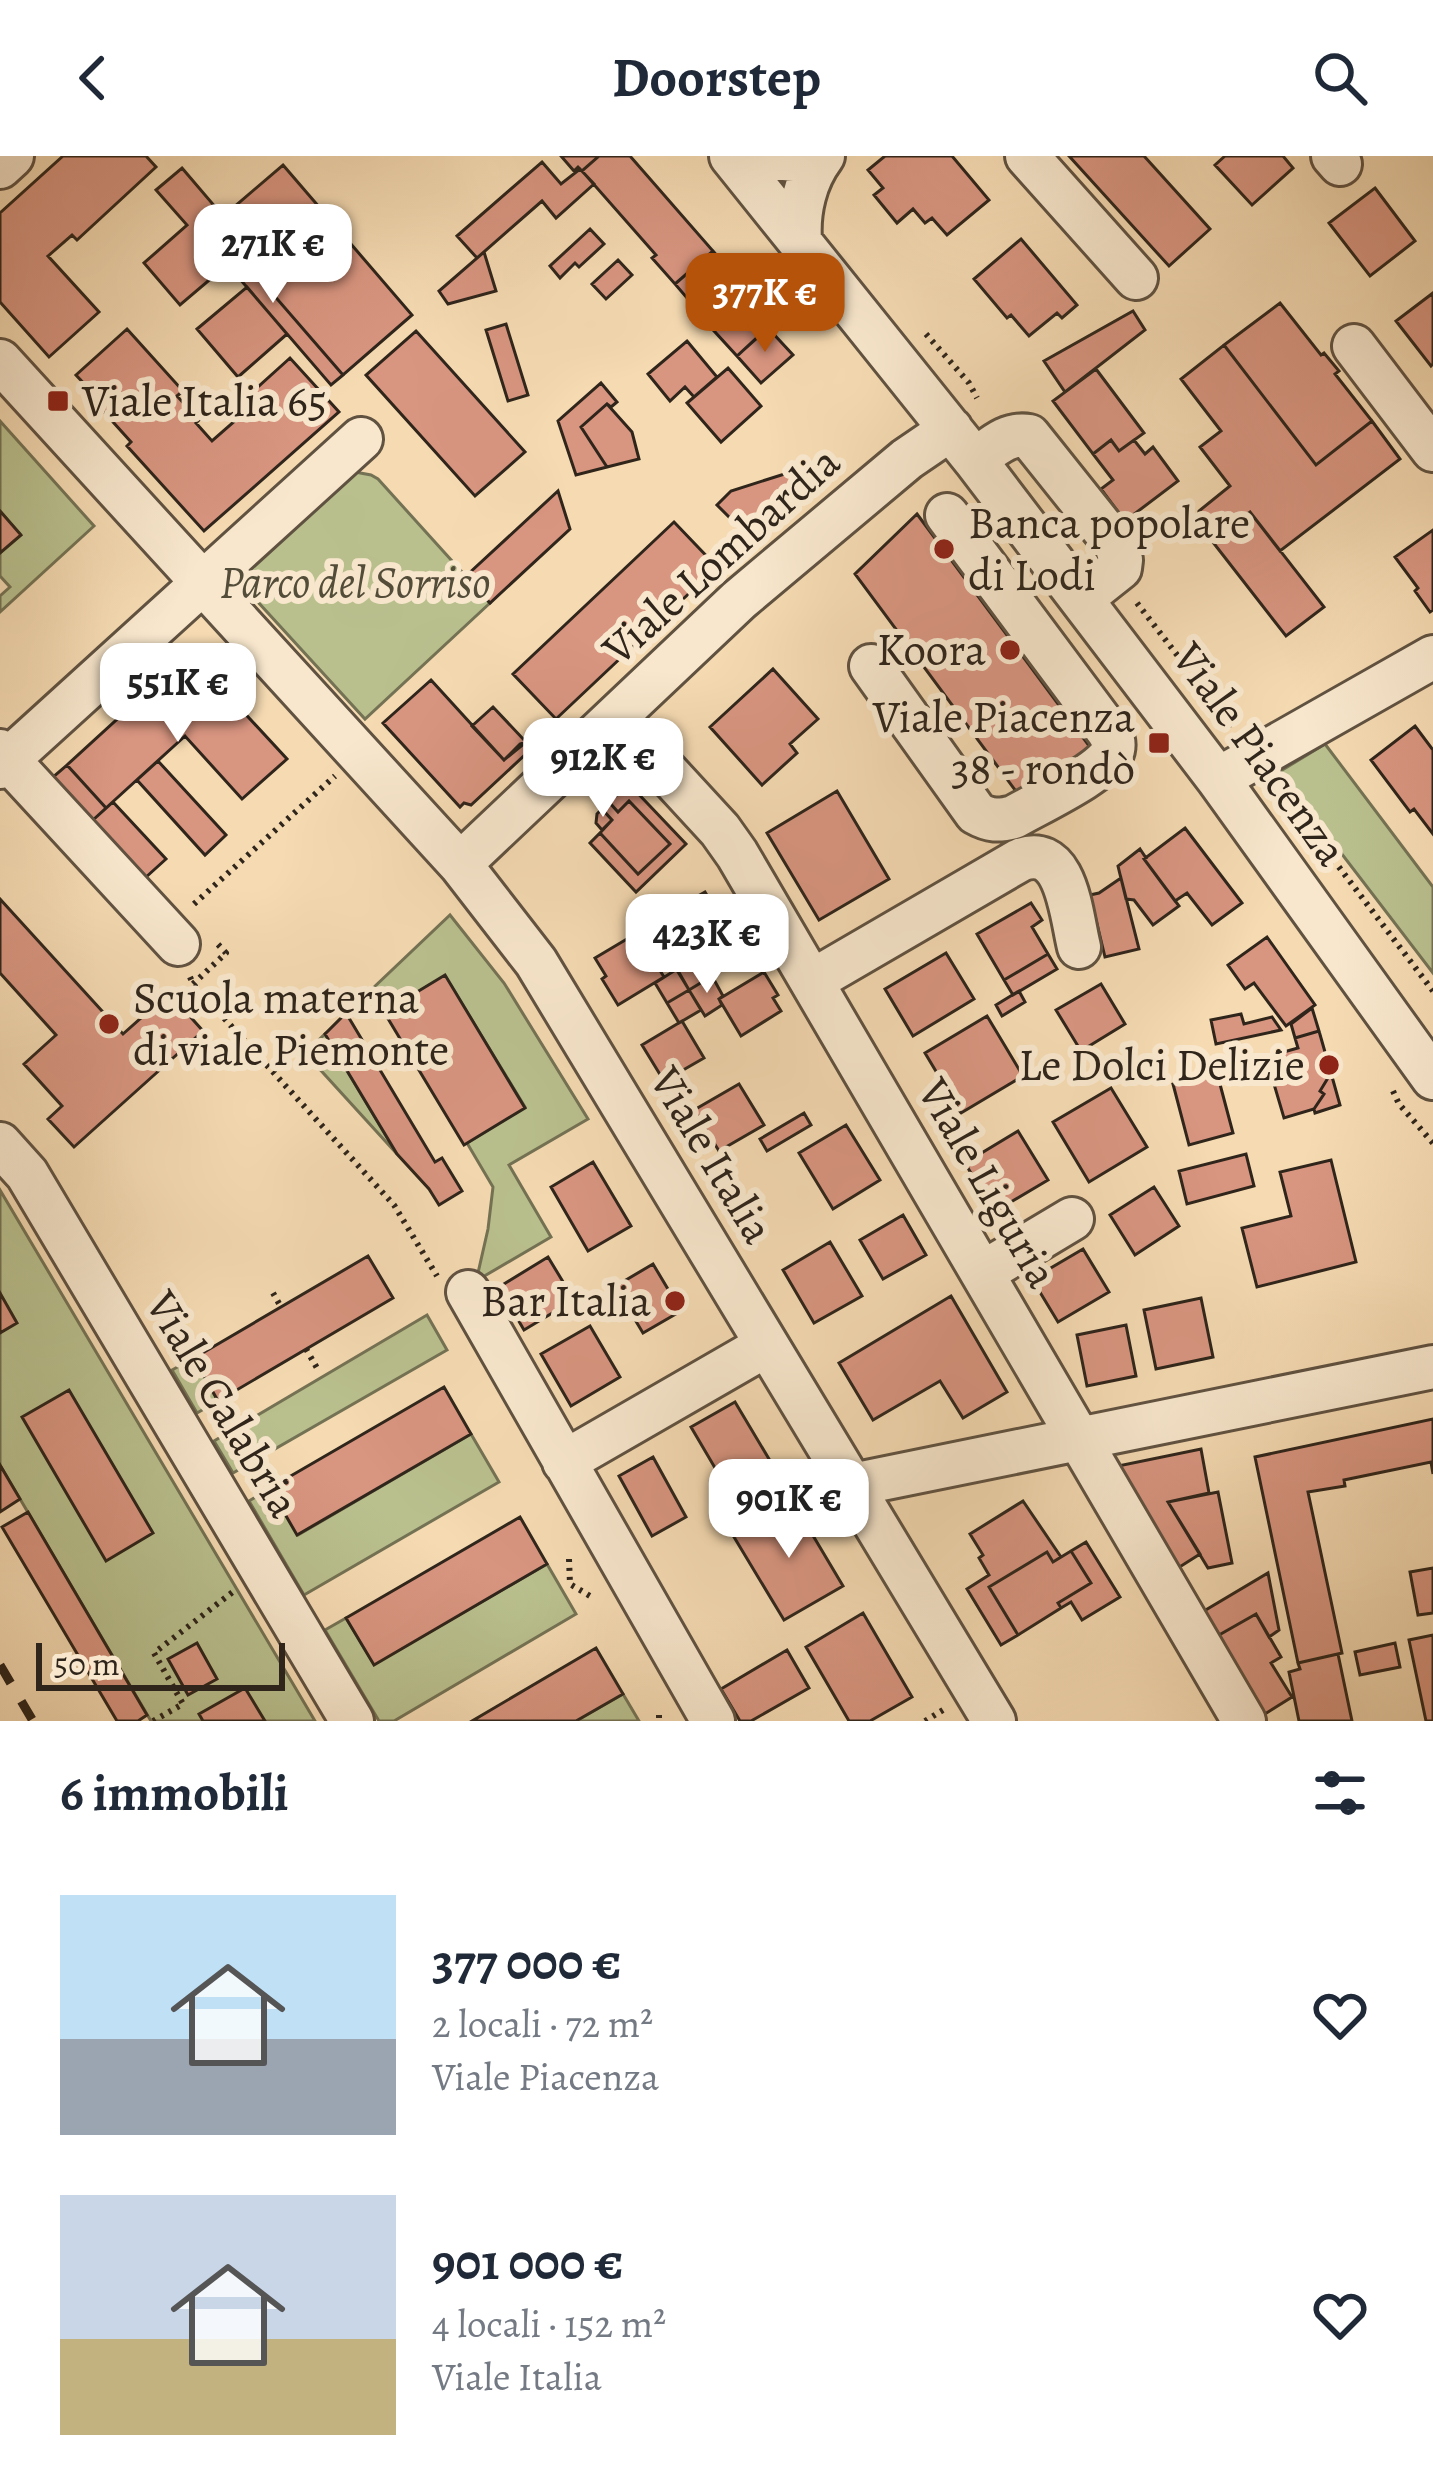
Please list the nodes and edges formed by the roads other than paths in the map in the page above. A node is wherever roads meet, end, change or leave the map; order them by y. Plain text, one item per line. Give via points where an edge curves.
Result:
1 (12, 156) edge
2 (731, 156) edge
3 (742, 156) edge
4 (811, 156) edge
5 (823, 156) edge
6 (1027, 156) edge
7 (0, 167) edge
8 (800, 240) junction
9 (1136, 278) dead end
10 (1354, 346) dead end
11 (0, 361) edge
12 (361, 439) dead end
13 (963, 444) junction
14 (1433, 450) edge
15 (947, 515) dead end
16 (1035, 538) junction
17 (990, 572) junction
18 (202, 581) junction
19 (1098, 587) junction
20 (1433, 657) edge
21 (871, 666) dead end
22 (1145, 684) junction
23 (616, 717) junction
24 (1099, 718) junction
25 (3, 760) edge
26 (1218, 779) junction
27 (460, 864) junction
28 (193, 944) road end
29 (1079, 947) dead end
30 (812, 982) junction
31 (1433, 1078) edge
32 (0, 1144) edge
33 (1072, 1219) dead end
34 (982, 1273) junction
35 (467, 1292) road end
36 (767, 1345) junction
37 (1433, 1367) edge
38 (1079, 1439) junction
39 (564, 1462) junction
40 (852, 1485) junction
41 (352, 1721) edge
42 (713, 1721) edge
43 (994, 1721) edge
44 (1244, 1721) edge

1 - 7 street
2 - 8 street, Viale Piacenza
3 - 4 street
5 - 8 street via 805,192
6 - 9 street
8 - 13 street, Viale Piacenza
10 - 14 street
11 - 18 street, Viale Italia
12 - 18 street
13 - 16 street, Viale Piacenza
13 - 19 street, Viale Lombardia via 1029,436 1115,545 1120,568
13 - 23 street, Viale Lombardia via 907,458
15 - 17 street
16 - 17 street
16 - 19 street, Viale Piacenza
17 - 24 street
18 - 25 street
18 - 27 street, Viale Italia
19 - 22 street, Viale Piacenza
20 - 26 street
21 - 24 street via 987,819 1015,817 1108,759 1113,740
22 - 24 street
22 - 26 street, Viale Piacenza
23 - 27 street, Viale Lombardia
23 - 30 street, Viale Liguria via 720,830
25 - 28 street
26 - 31 street, Viale Piacenza
27 - 36 street, Viale Italia via 536,962
29 - 30 street via 1058,870 1038,856
30 - 34 street, Viale Liguria
32 - 41 street, Viale Calabria via 27,1174
33 - 34 street
34 - 38 street, Viale Liguria
35 - 39 street
36 - 39 street
36 - 40 street, Viale Italia
37 - 38 street
38 - 40 street
38 - 44 street, Viale Liguria
39 - 42 street
40 - 43 street, Viale Italia

